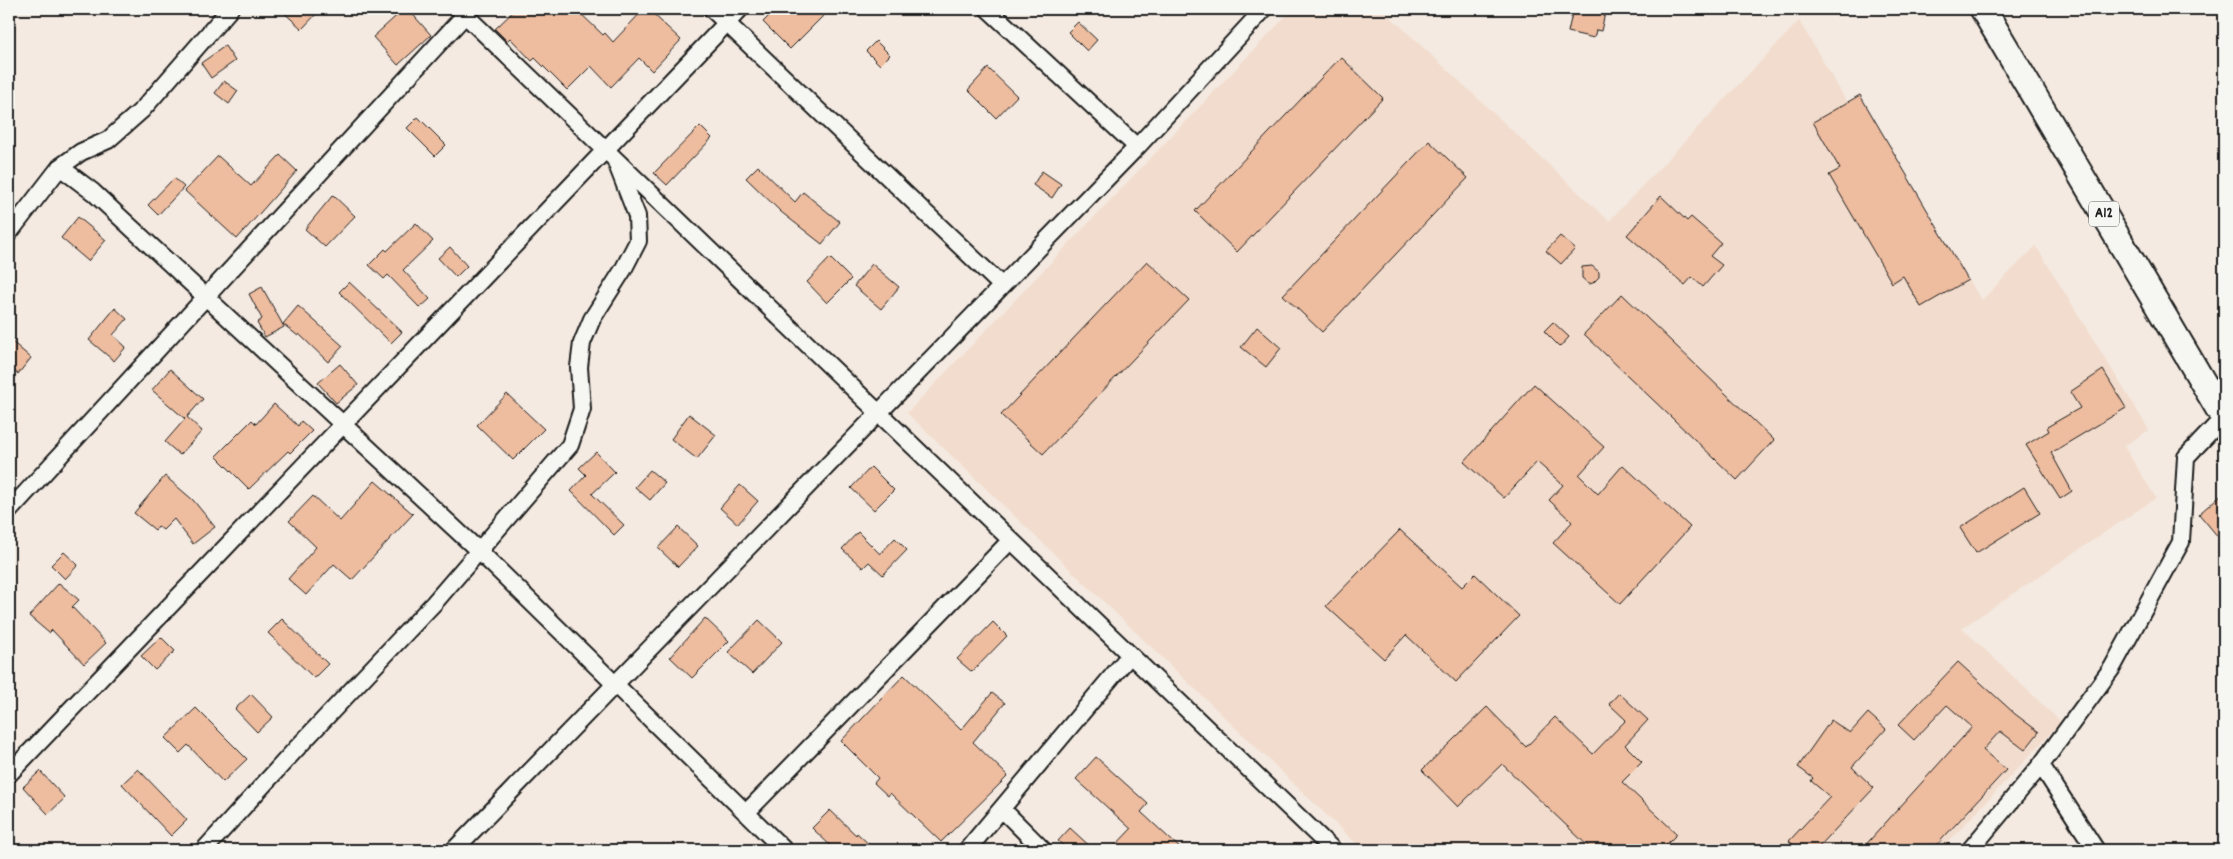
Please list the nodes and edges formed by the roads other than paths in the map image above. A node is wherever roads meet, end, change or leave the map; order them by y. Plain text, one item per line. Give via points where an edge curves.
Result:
1 (230, 9) edge
2 (712, 9) edge
3 (740, 9) edge
4 (1264, 9) edge
5 (1983, 9) edge
6 (993, 10) edge
7 (462, 12) edge
8 (726, 22) junction
9 (1137, 146) junction
10 (610, 154) junction
11 (60, 167) junction
12 (9, 233) edge
13 (1002, 286) junction
14 (206, 298) junction
15 (878, 413) junction
16 (2224, 418) edge
17 (342, 423) junction
18 (9, 511) edge
19 (1010, 540) junction
20 (478, 551) junction
21 (1130, 654) junction
22 (614, 684) junction
23 (2041, 765) junction
24 (9, 774) edge
25 (1002, 809) junction
26 (746, 813) junction
27 (204, 850) edge
28 (454, 850) edge
29 (784, 850) edge
30 (967, 850) edge
31 (1043, 850) edge
32 (1333, 850) edge
33 (1970, 850) edge
34 (2096, 850) edge

1 - 11 street via 142,110 108,140 81,152
2 - 8 street
3 - 8 street
4 - 9 street
5 - 16 main road, A12
6 - 9 street
7 - 10 street
7 - 14 street
8 - 10 street
8 - 13 street
9 - 13 street
10 - 15 street
10 - 17 street
10 - 20 street via 637,216 638,241 592,318 582,343 579,367 582,409 578,426 570,445
11 - 12 street
11 - 14 street via 93,192
13 - 15 street
14 - 17 street
14 - 18 street
15 - 19 street
15 - 22 street
16 - 23 street via 2186,457 2181,542 2112,668
17 - 20 street
17 - 24 street
19 - 21 street
19 - 26 street
20 - 22 street
20 - 27 street via 434,603
21 - 25 street
21 - 32 street
22 - 26 street
22 - 28 street
23 - 33 street
23 - 34 street
25 - 30 street
25 - 31 street
26 - 29 street

